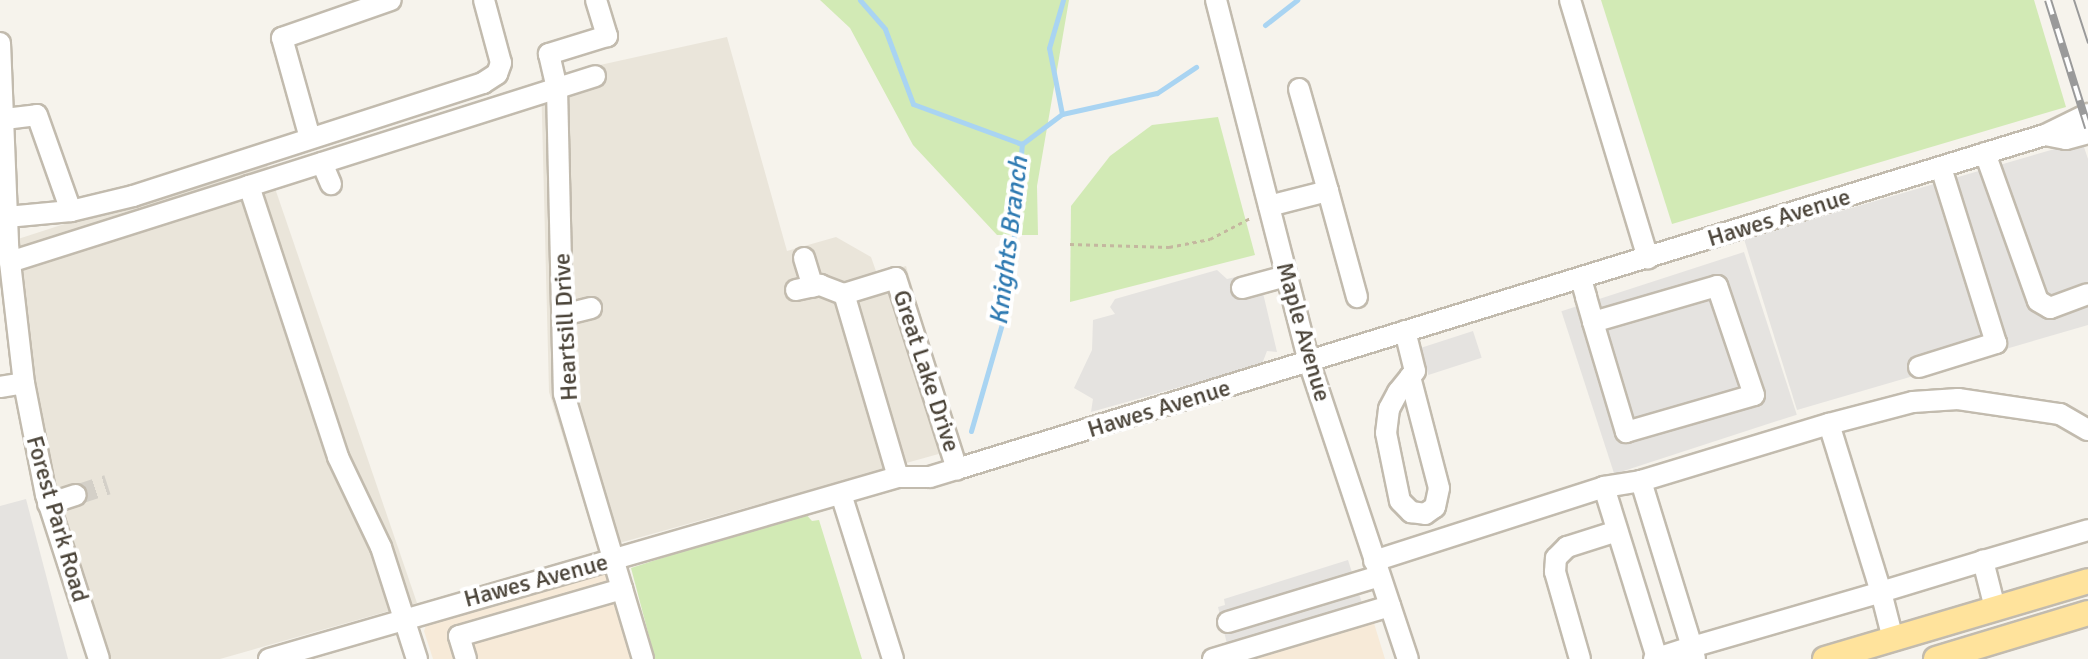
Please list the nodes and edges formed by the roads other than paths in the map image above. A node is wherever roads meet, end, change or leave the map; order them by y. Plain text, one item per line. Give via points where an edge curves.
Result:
1 (391, 0) edge
2 (484, 0) edge
3 (596, 0) edge
4 (1216, 0) edge
5 (1570, 0) edge
6 (0, 43) edge
7 (595, 76) dead end
8 (557, 88) junction
9 (1299, 89) dead end
10 (2088, 114) edge
11 (5, 119) junction
12 (2088, 133) edge
13 (2045, 135) junction
14 (310, 138) junction
15 (1985, 153) junction
16 (322, 163) junction
17 (1941, 167) junction
18 (331, 184) dead end
19 (249, 186) junction
20 (1328, 191) junction
21 (1269, 206) junction
22 (71, 211) junction
23 (7, 217) junction
24 (804, 258) dead end
25 (1648, 259) junction
26 (10, 262) junction
27 (1286, 276) junction
28 (1581, 279) junction
29 (1242, 288) dead end
30 (844, 294) junction
31 (2088, 294) edge
32 (1357, 297) dead end
33 (591, 308) dead end
34 (563, 315) junction
35 (1593, 322) junction
36 (1405, 331) junction
37 (1309, 362) junction
38 (1919, 367) dead end
39 (1410, 377) junction
40 (24, 383) junction
41 (0, 387) edge
42 (1829, 424) junction
43 (2088, 430) edge
44 (957, 469) junction
45 (898, 477) junction
46 (1641, 481) junction
47 (1604, 487) junction
48 (841, 494) junction
49 (76, 495) tunnel mouth
50 (48, 504) junction
51 (2088, 530) edge
52 (1617, 531) junction
53 (615, 559) junction
54 (1983, 561) junction
55 (1376, 568) junction
56 (2088, 581) edge
57 (622, 589) junction
58 (1881, 592) junction
59 (1390, 606) junction
60 (1995, 608) junction
61 (2088, 613) edge
62 (402, 619) junction
63 (1228, 622) dead end
64 (2005, 638) junction
65 (1893, 639) junction
66 (1694, 653) edge
67 (1225, 657) edge
68 (99, 659) edge
69 (269, 659) edge
70 (417, 659) edge
71 (466, 659) edge
72 (643, 659) edge
73 (893, 659) edge
74 (1408, 659) edge
75 (1580, 659) edge
76 (1656, 659) edge
77 (1825, 659) edge
78 (1936, 659) edge

1 - 14 street via 282,38
2 - 14 street via 501,51 497,74
3 - 8 street, Heartsill Drive via 607,36 549,54
4 - 21 street, Maple Avenue
5 - 25 street
6 - 11 street, Forest Park Road
7 - 8 street
8 - 16 street
8 - 34 street, Heartsill Drive
9 - 20 street
10 - 13 street, Hawes Avenue
11 - 22 street via 37,115
11 - 23 street, Forest Park Road
12 - 13 street, Hawes Avenue via 2066,139
13 - 15 street, Hawes Avenue
14 - 22 street
15 - 17 street, Hawes Avenue
15 - 31 street via 2038,301 2050,308
16 - 18 street
16 - 19 street
17 - 25 street, Hawes Avenue
17 - 38 street via 1996,343
19 - 26 street
19 - 62 street via 325,420 381,547
20 - 21 street
20 - 32 street
21 - 27 street, Maple Avenue
22 - 23 street
23 - 26 street, Forest Park Road
24 - 30 street via 805,289
25 - 28 street, Hawes Avenue
26 - 40 street, Forest Park Road
27 - 29 street
27 - 37 street, Maple Avenue
28 - 35 street
28 - 36 street, Hawes Avenue
30 - 44 street, Great Lake Drive via 896,278
30 - 45 street
33 - 34 street
34 - 53 street, Heartsill Drive via 564,394
35 - 35 street via 1626,432 1754,395 1717,286
36 - 37 street, Hawes Avenue
36 - 39 street via 1415,371
37 - 44 street, Hawes Avenue
37 - 55 street, Maple Avenue
39 - 39 street via 1389,409 1386,433 1400,501 1411,512 1425,514 1435,507 1439,488
40 - 41 street
40 - 50 street, Forest Park Road
42 - 43 street via 1913,402 1958,399 2015,403 2060,414
42 - 46 street
42 - 58 street
44 - 45 street, Hawes Avenue via 930,477
45 - 48 street, Hawes Avenue
46 - 47 street
46 - 66 street
47 - 52 street
47 - 55 street
48 - 53 street, Hawes Avenue
48 - 73 street
49 - 50 street
50 - 68 street, Forest Park Road
51 - 54 street
52 - 75 street via 1567,547 1556,558 1555,572
52 - 76 street
53 - 57 street, Heartsill Drive
53 - 62 street, Hawes Avenue
54 - 58 street
54 - 60 street
55 - 59 street, Maple Avenue
55 - 63 street
56 - 60 main road
57 - 71 street via 459,636
57 - 72 street, Heartsill Drive
58 - 65 street
58 - 66 street
59 - 67 street
59 - 74 street, Maple Avenue
60 - 64 main road
60 - 65 main road
61 - 64 main road
62 - 69 street, Hawes Avenue
62 - 70 street
64 - 78 main road
65 - 77 main road
66 - 76 street

